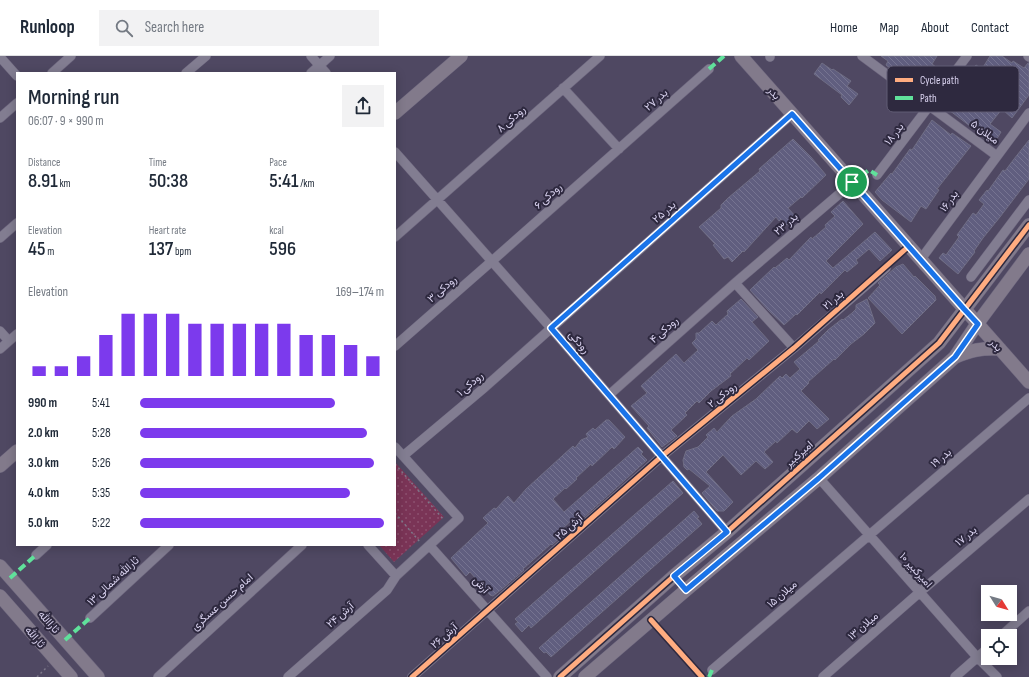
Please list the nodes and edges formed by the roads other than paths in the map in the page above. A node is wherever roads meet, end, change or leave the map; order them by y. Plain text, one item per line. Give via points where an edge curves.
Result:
1 (71, 56) edge
2 (311, 56) edge
3 (330, 56) edge
4 (461, 56) edge
5 (600, 56) edge
6 (742, 56) edge
7 (967, 56) edge
8 (0, 57) edge
9 (201, 57) edge
10 (865, 57) edge
11 (320, 66) junction
12 (959, 66) edge
13 (709, 69) dead end
14 (53, 72) edge
15 (187, 72) edge
16 (312, 72) edge
17 (325, 72) edge
18 (887, 74) edge
19 (16, 75) edge
20 (563, 88) junction
21 (16, 104) edge
22 (396, 112) edge
23 (924, 112) edge
24 (937, 112) edge
25 (1029, 113) edge
26 (792, 114) junction
27 (0, 118) edge
28 (619, 149) junction
29 (396, 153) edge
30 (997, 156) junction
31 (877, 175) dead end
32 (852, 182) junction
33 (438, 200) junction
34 (1029, 200) edge
35 (16, 224) edge
36 (1029, 225) edge
37 (396, 237) edge
38 (0, 238) edge
39 (1029, 254) edge
40 (921, 259) junction
41 (492, 261) junction
42 (886, 268) dead end
43 (971, 277) dead end
44 (735, 283) junction
45 (964, 309) junction
46 (978, 324) junction
47 (551, 328) junction
48 (0, 331) edge
49 (16, 335) edge
50 (9, 341) junction
51 (396, 345) edge
52 (794, 348) junction
53 (0, 349) edge
54 (1000, 349) junction
55 (955, 357) junction
56 (1028, 380) edge
57 (609, 395) junction
58 (1029, 398) edge
59 (396, 448) edge
60 (16, 452) edge
61 (403, 456) junction
62 (662, 456) junction
63 (0, 466) edge
64 (819, 478) junction
65 (1029, 499) edge
66 (727, 532) junction
67 (869, 535) junction
68 (47, 546) edge
69 (168, 546) edge
70 (301, 546) edge
71 (369, 546) edge
72 (428, 547) junction
73 (36, 555) dead end
74 (0, 566) edge
75 (396, 576) junction
76 (674, 576) junction
77 (686, 590) junction
78 (920, 592) junction
79 (0, 596) edge
80 (488, 611) junction
81 (1029, 611) edge
82 (90, 618) dead end
83 (1009, 629) edge
84 (981, 654) edge
85 (977, 657) junction
86 (296, 670) junction
87 (712, 670) dead end
88 (71, 677) edge
89 (98, 677) edge
90 (158, 677) edge
91 (288, 677) edge
92 (302, 677) edge
93 (412, 677) edge
94 (547, 677) edge
95 (560, 677) edge
96 (585, 677) edge
97 (823, 677) edge
98 (955, 677) edge
99 (997, 677) edge

1 - 14 street
2 - 11 street
3 - 11 street
4 - 22 street
5 - 20 street, رودکی ۸
6 - 26 street, بدر
7 - 12 street, بدر ۱‍۸
8 - 19 street
9 - 15 street
10 - 18 street, میلان ۵
11 - 16 street
11 - 17 street
13 - 28 street, بدر ۲۷
20 - 28 street
20 - 33 street, رودکی ۸
21 - 27 street
23 - 31 street, بدر ۱‍۸
24 - 30 street, میلان ۵
25 - 30 street, بدر ۱۶
26 - 32 street, بدر
26 - 47 street, بدر ۲۵
28 - 41 street, رودکی ۶
29 - 33 street, رودکی
30 - 40 street, بدر ۱۶
32 - 40 street, بدر
32 - 44 street, بدر ۲۳
33 - 37 street, رودکی ۸
33 - 41 street, رودکی
34 - 43 street
35 - 38 street
36 - 45 street, امیرکبیر
39 - 46 street
40 - 45 street, بدر
41 - 47 street, رودکی
41 - 51 street, رودکی ۳
42 - 52 street, بدر ۲۱
44 - 52 street
44 - 57 street, رودکی ۴
45 - 46 street, بدر
45 - 66 street, امیرکبیر via 939,343
46 - 54 street, بدر
46 - 55 street
47 - 57 street, رودکی
47 - 61 street, رودکی ۱
48 - 50 street
49 - 50 street
50 - 53 street
52 - 62 street, رودکی ۲
54 - 55 street via 971,350
54 - 56 street, بدر
55 - 64 street
57 - 62 street, رودکی
58 - 67 street, بدر ۱۹
59 - 61 street
60 - 63 street
61 - 72 street, آرش ۲۴ via 459,518
62 - 66 street, رودکی
62 - 80 street, آرش ۲۵
64 - 67 street, امیرکبیر ۱۰
64 - 77 street
65 - 78 street, بدر ۱۷
66 - 76 street, امیرکبیر
67 - 78 street, امیرکبیر ۱۰
67 - 87 street, میلان ۱۵
68 - 73 street
69 - 82 street, ثارالله شمالی ۱۳
70 - 90 street, امام حسن عسگری
71 - 75 street
72 - 75 street, آرش ۲۴
72 - 80 street, آرش
74 - 89 street, ثاراالله
75 - 86 street, آرش ۲۴ via 387,590
76 - 77 street
76 - 95 street, امیرکبیر
77 - 96 street
78 - 85 street, امیرکبیر ۱۰
78 - 97 street, میلان ۱۳
79 - 88 street, ثارالله
80 - 93 street, آرش ۲۶
80 - 94 street, آرش
81 - 83 street
84 - 85 street
85 - 98 street
85 - 99 street, امیرکبیر ۱۰
86 - 91 street, آرش ۲۴
86 - 92 street

